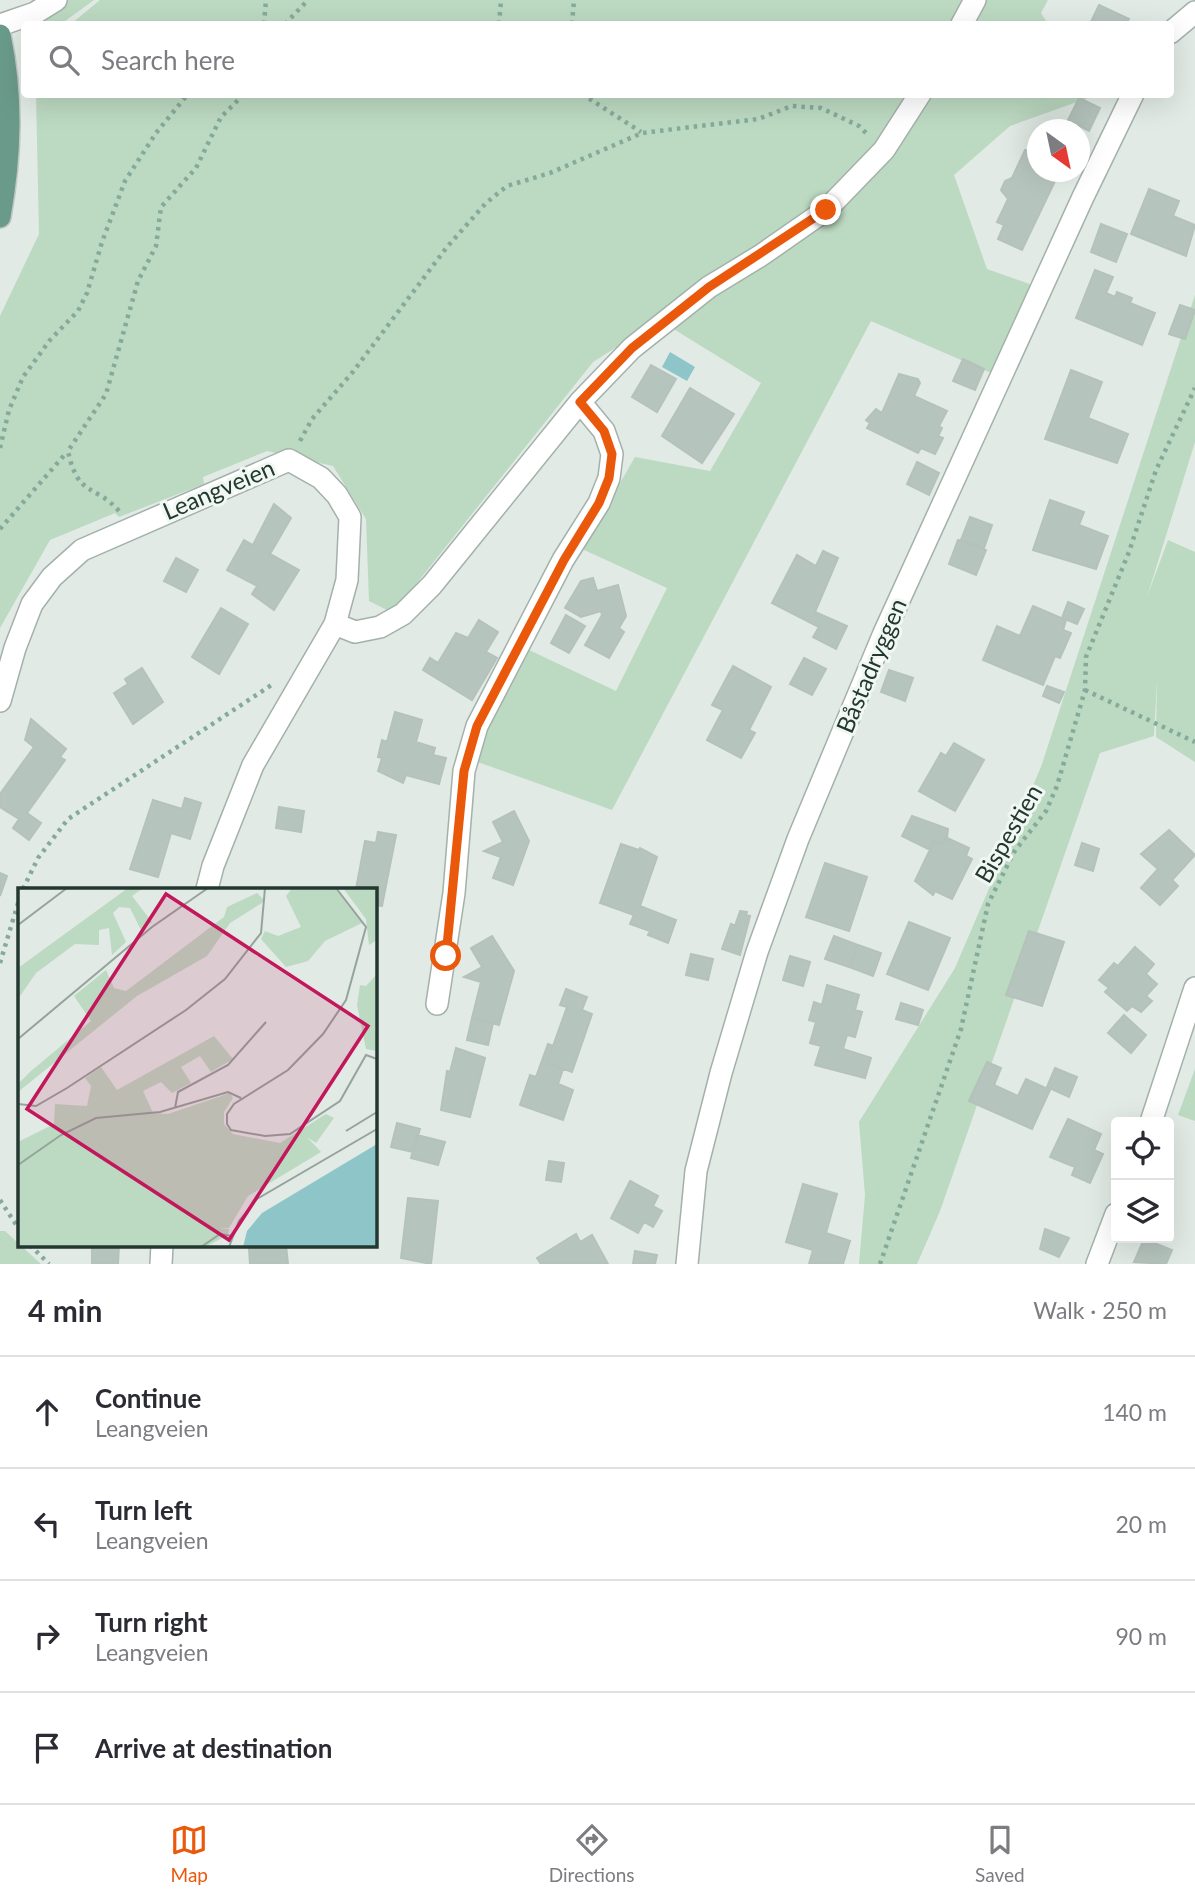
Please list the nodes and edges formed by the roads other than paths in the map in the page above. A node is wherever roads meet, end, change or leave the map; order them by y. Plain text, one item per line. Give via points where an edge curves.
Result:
1 (56, 0) edge
2 (975, 0) edge
3 (1195, 12) edge
4 (964, 21) edge
5 (0, 25) edge
6 (1174, 30) edge
7 (0, 35) edge
8 (917, 98) edge
9 (1131, 98) edge
10 (0, 217) edge
11 (580, 402) junction
12 (335, 624) junction
13 (0, 701) edge
14 (208, 888) edge
15 (1195, 988) edge
16 (437, 1004) dead end
17 (1153, 1117) edge
18 (1111, 1227) edge
19 (162, 1246) edge
20 (161, 1264) edge
21 (687, 1264) edge
22 (1097, 1264) edge

1 - 5 street
2 - 4 street
3 - 6 street
7 - 10 main road via 10,105 8,168
8 - 11 street via 884,150 826,210 709,287 632,348
9 - 21 street, Båstadryggen via 884,633 798,839 757,952 721,1073 696,1171
11 - 12 street via 432,585 403,614 380,627 355,632
11 - 16 street via 604,431 612,454 609,478 477,726 464,771 454,893
12 - 13 street, Leangveien via 347,580 350,517 321,478 289,460 82,550 52,577 32,604
12 - 14 street, Leangveien via 253,765
15 - 17 street
18 - 22 street
19 - 20 street

